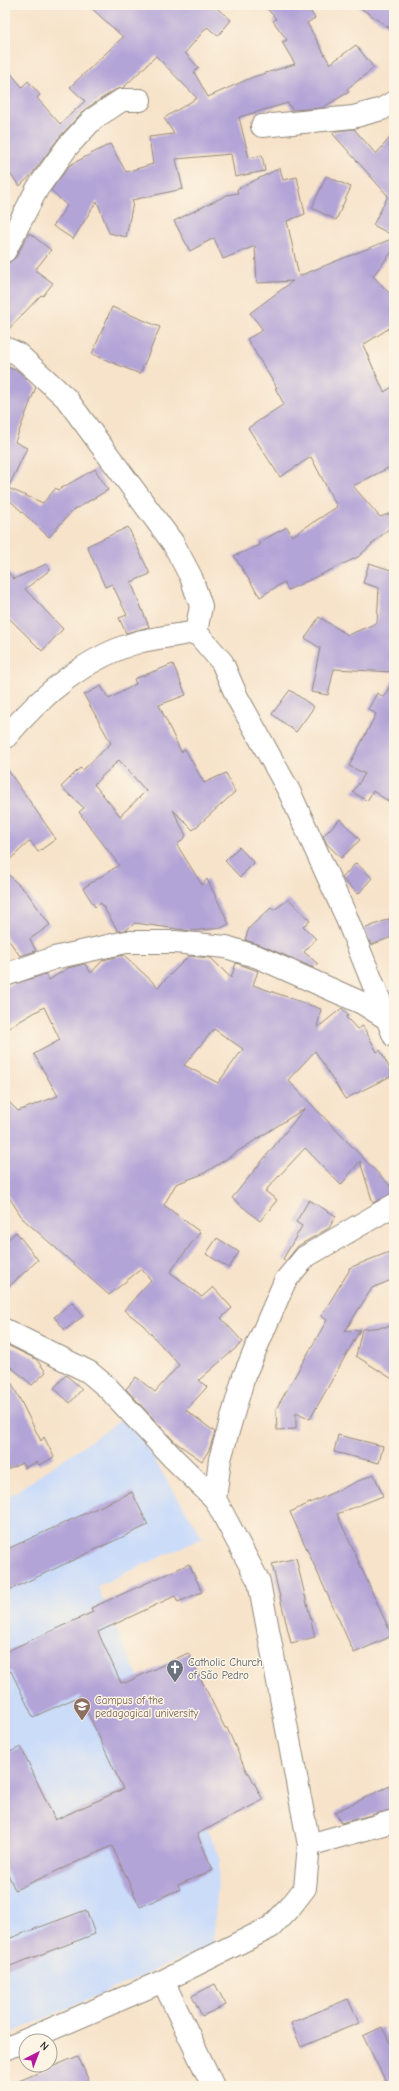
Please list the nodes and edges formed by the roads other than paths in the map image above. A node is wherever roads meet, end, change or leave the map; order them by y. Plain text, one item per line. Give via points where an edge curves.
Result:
1 (140, 100) dead end
2 (394, 102) edge
3 (262, 126) dead end
4 (5, 251) edge
5 (5, 348) edge
6 (196, 632) junction
7 (5, 738) edge
8 (5, 975) edge
9 (390, 1027) edge
10 (394, 1205) edge
11 (5, 1330) edge
12 (215, 1499) junction
13 (394, 1821) edge
14 (309, 1845) junction
15 (163, 1981) junction
16 (5, 2049) edge
17 (213, 2086) edge

1 - 4 street via 122,100 93,119 68,146 37,189
2 - 3 street via 382,109 353,117
5 - 6 street via 18,354 66,398 173,543 191,577 201,606
6 - 7 street via 143,641 90,662 38,702
6 - 9 street via 222,662 237,697 288,791 345,914
8 - 9 street via 54,958 126,942 175,942 226,947 258,957 362,1003
10 - 12 street via 305,1257 285,1281 244,1376 220,1459
11 - 12 street via 89,1372 104,1384
12 - 14 street via 259,1582
13 - 14 street
14 - 15 street via 305,1888 271,1927
15 - 16 street
15 - 17 street

